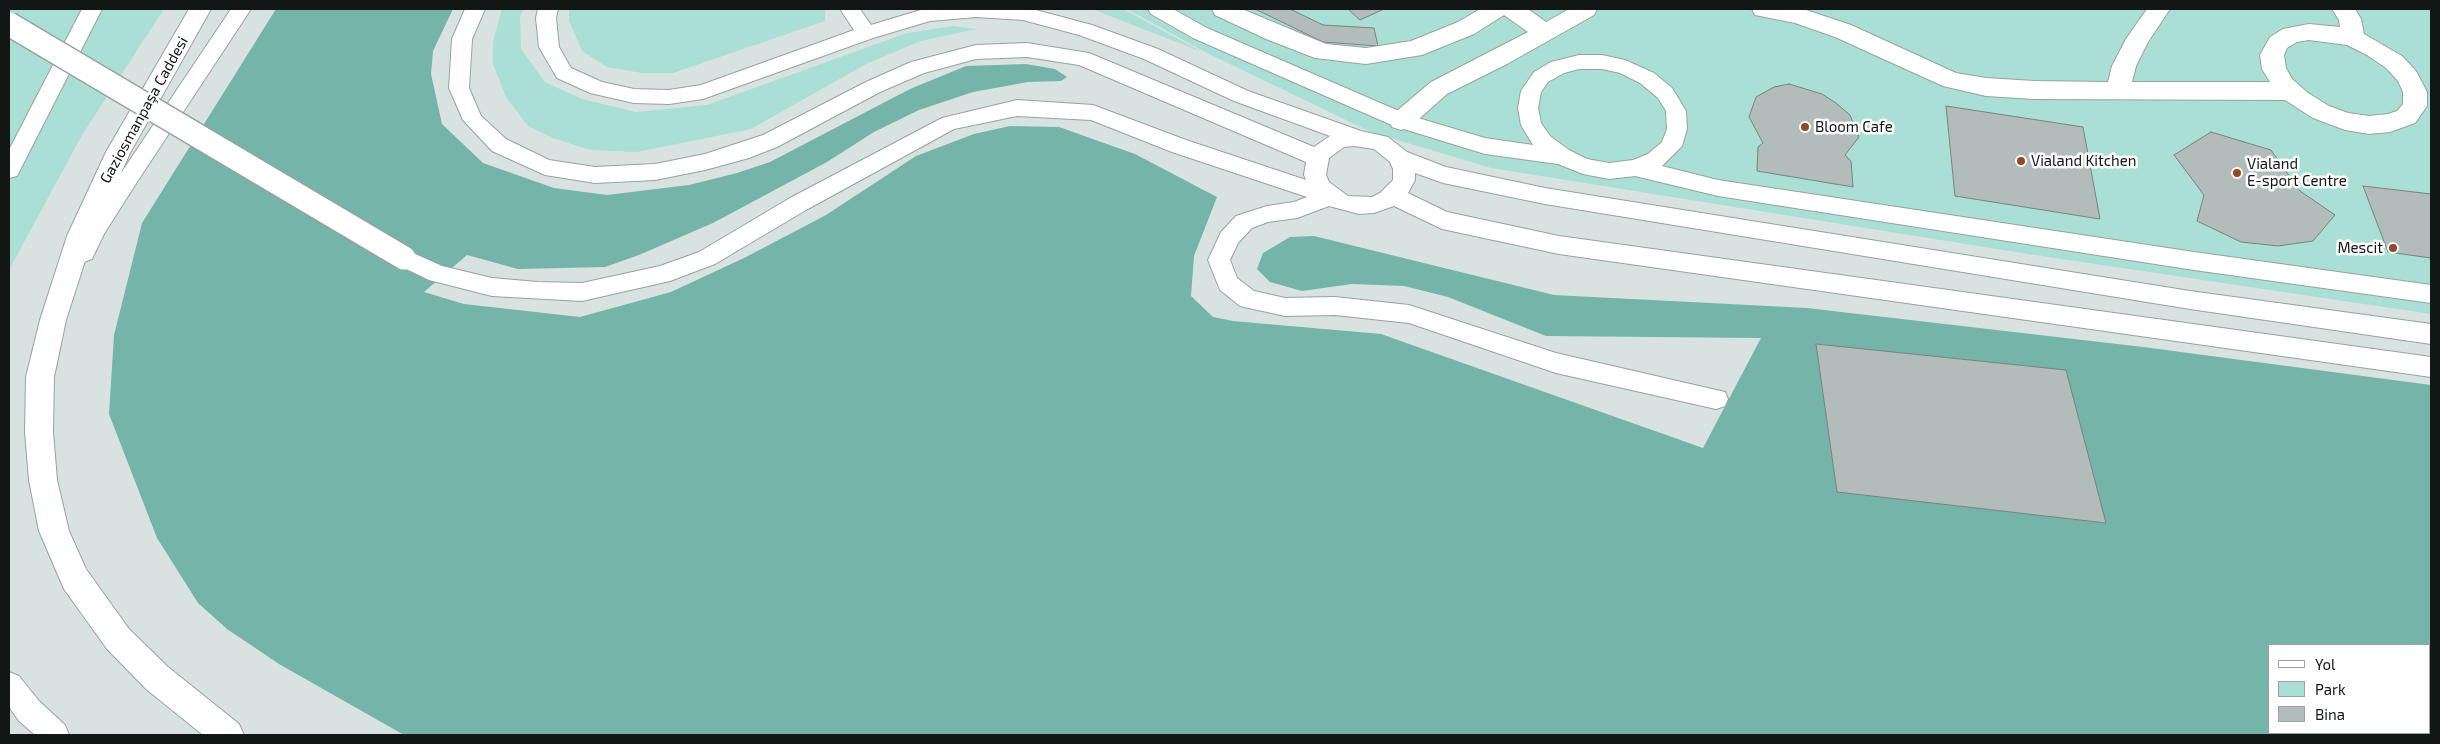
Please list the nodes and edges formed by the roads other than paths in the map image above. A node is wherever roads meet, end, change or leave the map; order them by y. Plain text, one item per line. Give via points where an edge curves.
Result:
1 (92, 9) edge
2 (200, 9) edge
3 (241, 9) edge
4 (475, 9) edge
5 (548, 9) edge
6 (850, 9) edge
7 (1158, 9) edge
8 (1223, 9) edge
9 (1496, 9) edge
10 (1512, 9) edge
11 (1586, 9) edge
12 (1763, 9) edge
13 (2159, 9) edge
14 (2343, 9) edge
15 (9, 24) edge
16 (1543, 31) junction
17 (866, 33) junction
18 (2353, 38) junction
19 (2420, 77) edge
20 (2118, 90) junction
21 (2290, 91) junction
22 (1401, 121) junction
23 (1359, 138) junction
24 (1380, 143) junction
25 (1561, 156) junction
26 (1318, 158) junction
27 (1399, 158) junction
28 (1635, 168) junction
29 (9, 170) edge
30 (1392, 195) junction
31 (1330, 196) junction
32 (2431, 294) edge
33 (53, 320) junction
34 (2431, 334) edge
35 (2431, 367) edge
36 (1716, 399) dead end
37 (9, 686) edge
38 (55, 735) edge
39 (228, 735) edge

1 - 29 lane
2 - 33 street, Gaziosmanpaşa Caddesi via 118,152 80,236
3 - 33 lane via 95,230
4 - 26 lane via 462,39 458,88 473,120 499,145 545,167 595,175 655,172 705,162 770,141 918,67 976,52 1027,50 1082,58
5 - 17 lane via 549,47 564,73 597,88 634,96 669,97 702,92
6 - 17 lane
7 - 22 lane via 1200,33
8 - 9 street via 1323,52 1366,56 1414,49 1466,28
10 - 16 street
11 - 16 street
12 - 20 street via 1798,16 1843,31 1952,80 1986,87 2034,90
13 - 20 street via 2124,66
14 - 18 street via 2350,19
15 - 31 lane, bridge via 404,258 437,274 492,287 582,292 645,279 707,258 807,199 949,123 1017,108 1093,113
16 - 22 street via 1499,58 1439,88
17 - 23 lane via 929,14 976,10 1023,13 1085,30 1152,54 1241,96
18 - 19 street
18 - 21 street via 2309,32 2291,35 2278,43 2272,55 2274,69
19 - 21 street via 2415,106 2406,117 2390,124 2345,121 2322,112
20 - 21 street
22 - 24 lane
22 - 25 lane via 1485,146
23 - 24 lane
23 - 26 lane via 1335,143
24 - 27 lane
25 - 28 lane via 1583,166 1609,171
25 - 28 lane via 1542,142 1531,125 1528,108 1531,91 1542,77 1558,67 1579,62 1602,62 1625,67 1648,78 1665,93 1676,111 1677,129 1671,146 1656,160
26 - 31 lane via 1315,175 1320,187
27 - 30 lane via 1404,180
27 - 34 lane via 1442,175 1546,196 2133,291
28 - 32 lane via 1718,188
30 - 31 lane via 1374,205 1359,206
30 - 35 lane via 1442,220 1558,245
31 - 36 lane via 1297,210 1267,214 1244,222 1229,238 1220,260 1228,284 1248,299 1285,307 1335,306 1409,314 1556,363
33 - 39 street, Gaziosmanpaşa Caddesi via 40,377 39,432 43,480 54,532 75,579 118,639 157,678
37 - 38 lane via 29,711

